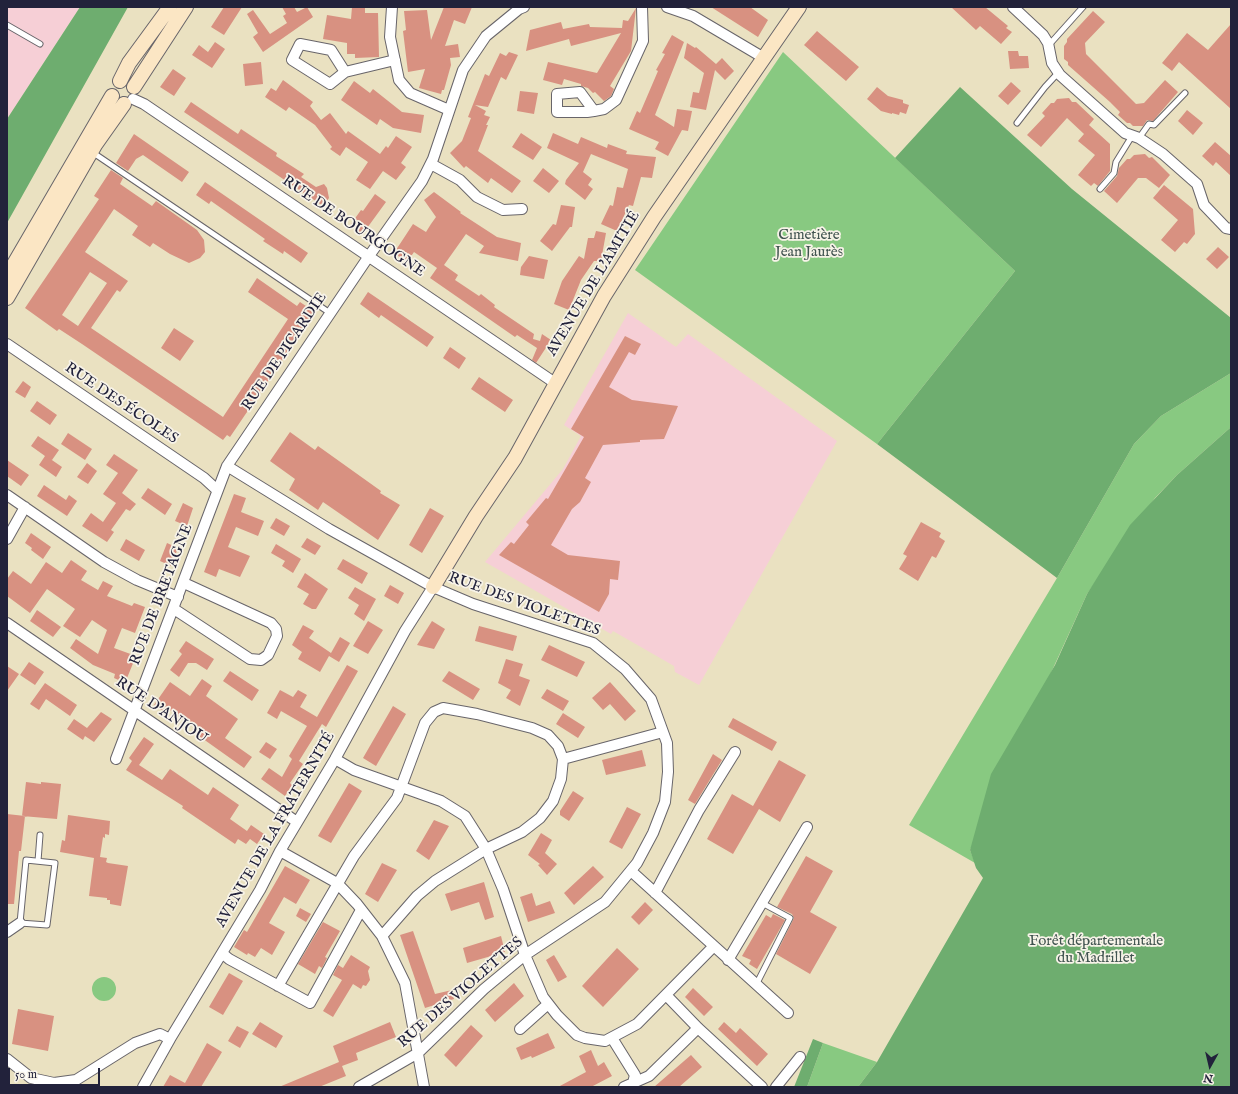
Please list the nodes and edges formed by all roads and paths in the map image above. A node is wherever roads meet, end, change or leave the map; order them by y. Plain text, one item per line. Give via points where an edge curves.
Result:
1 (170, 7) edge
2 (186, 7) edge
3 (392, 7) edge
4 (524, 7) edge
5 (642, 7) edge
6 (799, 7) edge
7 (1013, 7) edge
8 (1083, 7) edge
9 (671, 8) edge
10 (7, 26) edge
11 (40, 44) dead end
12 (1048, 46) junction
13 (764, 58) junction
14 (395, 60) junction
15 (345, 72) junction
16 (1058, 73) junction
17 (1185, 93) dead end
18 (126, 96) junction
19 (450, 110) junction
20 (594, 111) dead end
21 (1017, 123) dead end
22 (1135, 137) junction
23 (92, 152) junction
24 (431, 164) junction
25 (1100, 189) dead end
26 (522, 209) dead end
27 (1231, 229) edge
28 (369, 256) junction
29 (7, 276) edge
30 (7, 298) edge
31 (330, 313) junction
32 (7, 344) edge
33 (555, 383) junction
34 (227, 466) junction
35 (218, 490) junction
36 (7, 495) edge
37 (25, 507) junction
38 (7, 539) edge
39 (184, 583) junction
40 (433, 587) junction
41 (178, 597) junction
42 (174, 609) junction
43 (7, 623) edge
44 (133, 710) junction
45 (663, 732) junction
46 (735, 752) dead end
47 (116, 759) dead end
48 (335, 759) junction
49 (563, 760) junction
50 (403, 786) junction
51 (298, 822) junction
52 (807, 827) dead end
53 (40, 835) dead end
54 (486, 849) junction
55 (280, 851) junction
56 (38, 861) junction
57 (631, 870) junction
58 (337, 883) junction
59 (655, 893) junction
60 (762, 903) junction
61 (361, 910) junction
62 (20, 923) junction
63 (7, 932) edge
64 (382, 936) junction
65 (714, 947) junction
66 (222, 953) junction
67 (525, 955) junction
68 (728, 960) junction
69 (756, 985) junction
70 (278, 986) junction
71 (667, 996) junction
72 (548, 1004) junction
73 (788, 1013) dead end
74 (698, 1028) junction
75 (520, 1029) dead end
76 (612, 1038) junction
77 (170, 1039) junction
78 (418, 1053) junction
79 (800, 1057) dead end
80 (7, 1059) edge
81 (629, 1085) edge
82 (143, 1087) edge
83 (359, 1087) edge
84 (424, 1087) edge
85 (762, 1087) edge
86 (776, 1087) edge

1 - 18 street via 129,64 120,81 127,81
2 - 18 street
3 - 14 street via 390,37
4 - 19 street, RUE DE PICARDIE via 486,36 463,70
5 - 20 street via 643,40 629,73 616,100 604,109
6 - 13 street, AVENUE DE L'AMITIÉ
7 - 12 street via 1043,35
8 - 12 lane
9 - 13 street via 693,16
10 - 11 lane
12 - 16 street via 1052,64
13 - 33 street, AVENUE DE L'AMITIÉ via 654,217 604,296
14 - 15 street
14 - 19 street via 399,80 410,93
15 - 15 street via 331,50 308,44 300,44 292,60 330,84
16 - 21 lane
16 - 22 street via 1114,124
17 - 22 lane via 1154,126 1149,124
18 - 23 street
18 - 28 street, RUE DE BOURGOGNE via 144,104
18 - 29 street
19 - 24 street, RUE DE PICARDIE
22 - 25 lane via 1116,162 1114,173
22 - 27 street via 1163,154 1197,184 1204,205 1226,228
23 - 30 street
23 - 31 lane
24 - 26 street via 460,180 477,197 503,210
24 - 28 street, RUE DE PICARDIE via 422,181
28 - 31 street, RUE DE PICARDIE
28 - 33 street, RUE DE BOURGOGNE
31 - 34 street, RUE DE PICARDIE
32 - 35 street, RUE DES ÉCOLES
33 - 40 street, AVENUE DE L'AMITIÉ via 514,458
34 - 35 street, RUE DE BRETAGNE
34 - 40 street via 329,529
35 - 39 street, RUE DE BRETAGNE
36 - 37 street
37 - 38 street
37 - 41 street via 104,562 137,580
39 - 41 street, RUE DE BRETAGNE
39 - 42 street via 271,623 276,629 277,636 268,655 261,660 250,659
40 - 45 street, RUE DES VIOLETTES via 473,604 593,643 625,669 650,699
40 - 48 street, AVENUE DE LA FRATERNITÉ via 405,631
41 - 42 street, RUE DE BRETAGNE
42 - 44 street, RUE DE BRETAGNE
43 - 44 street, RUE D'ANJOU
44 - 47 street, RUE DE BRETAGNE
44 - 51 street, RUE D'ANJOU
45 - 49 street
45 - 57 street, RUE DES VIOLETTES via 668,750 665,802 653,833
46 - 59 street via 699,810
48 - 50 street via 354,770
48 - 51 street, AVENUE DE LA FRATERNITÉ
49 - 50 street via 558,746 548,735 532,728 443,708 434,712 425,723
49 - 54 street via 553,801 540,818 522,832
50 - 54 street via 442,801 465,816
50 - 58 street
51 - 55 street, AVENUE DE LA FRATERNITÉ
52 - 60 street
53 - 56 lane
54 - 64 street via 417,896
54 - 67 street via 503,889
55 - 58 street
55 - 66 street, AVENUE DE LA FRATERNITÉ
56 - 62 lane via 26,860
56 - 62 lane via 55,863 47,925
57 - 59 street
57 - 67 street, RUE DES VIOLETTES via 605,902
58 - 61 street
58 - 70 street
59 - 65 street
60 - 68 street
60 - 69 lane via 790,918
61 - 64 street
61 - 70 street via 310,1003
62 - 63 street
64 - 78 street via 405,983
65 - 68 street
65 - 71 street
66 - 70 street
66 - 77 street, AVENUE DE LA FRATERNITÉ
67 - 72 street
67 - 78 street, RUE DES VIOLETTES via 484,989
68 - 69 street
69 - 73 street
71 - 74 street
71 - 76 street via 637,1024
72 - 75 street
72 - 76 street via 577,1035 596,1040
74 - 81 street via 649,1076
74 - 85 street
76 - 81 street via 635,1075
77 - 80 street via 160,1034 136,1044 76,1080 54,1083 31,1078
77 - 82 street, AVENUE DE LA FRATERNITÉ
78 - 83 street, RUE DES VIOLETTES
78 - 84 street
79 - 86 street

